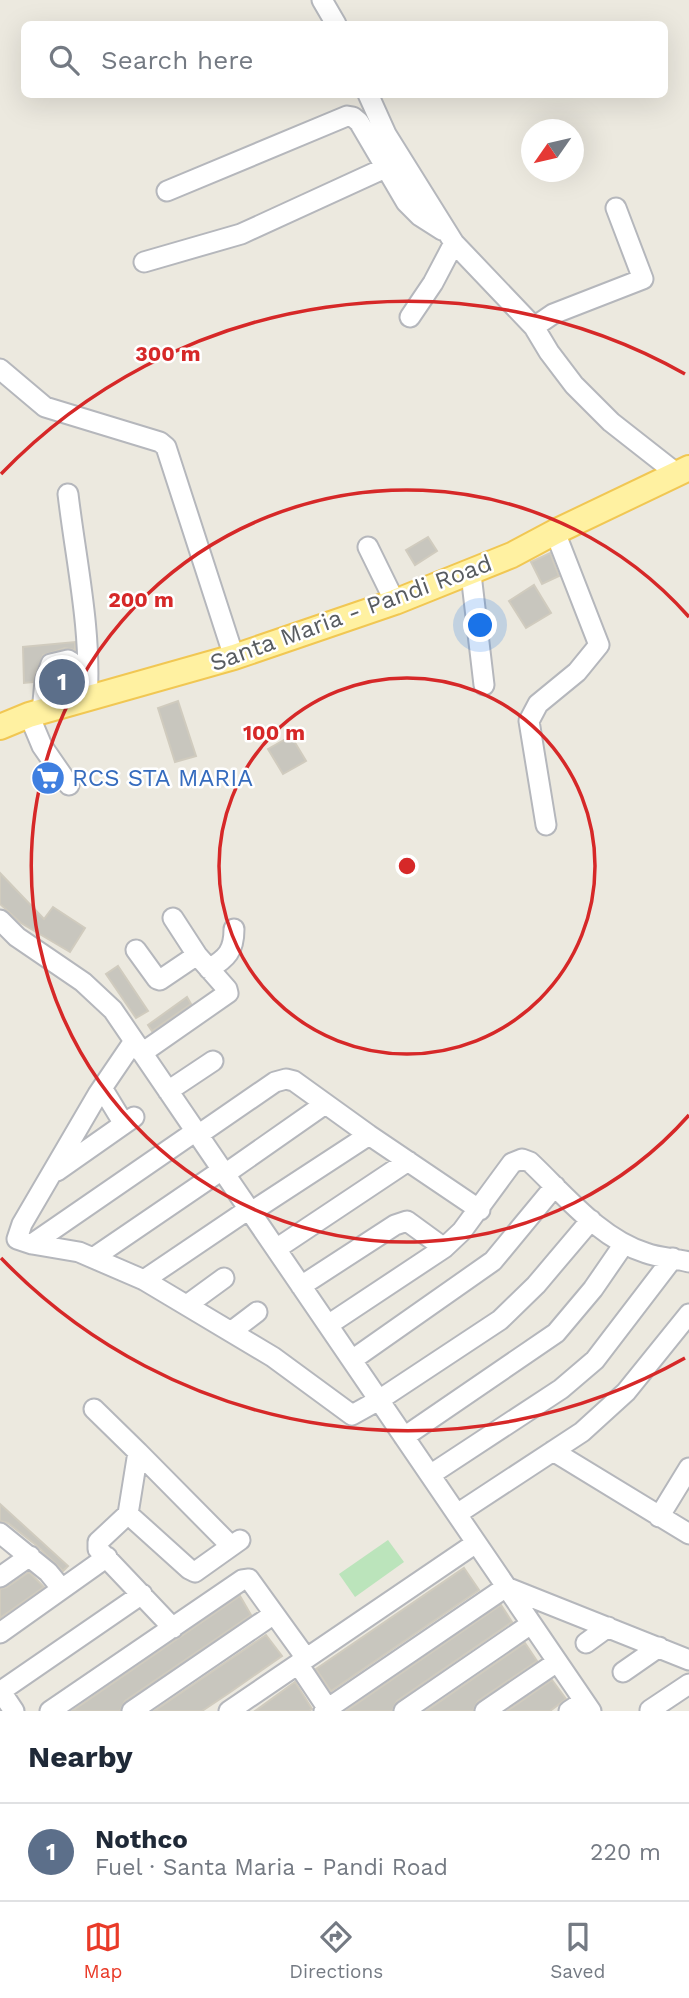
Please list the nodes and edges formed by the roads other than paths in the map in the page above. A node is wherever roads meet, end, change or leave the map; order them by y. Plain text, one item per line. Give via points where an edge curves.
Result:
1 (322, 0) edge
2 (332, 21) edge
3 (370, 98) edge
4 (386, 168) junction
5 (167, 191) dead end
6 (616, 208) dead end
7 (450, 237) junction
8 (144, 262) dead end
9 (410, 317) dead end
10 (534, 327) junction
11 (0, 369) edge
12 (682, 470) edge
13 (68, 494) dead end
14 (555, 532) junction
15 (368, 547) dead end
16 (471, 574) junction
17 (395, 603) junction
18 (234, 657) junction
19 (484, 685) dead end
20 (82, 701) junction
21 (35, 713) junction
22 (0, 727) edge
23 (69, 785) dead end
24 (546, 825) dead end
25 (173, 918) dead end
26 (0, 920) edge
27 (234, 929) dead end
28 (136, 950) dead end
29 (203, 962) junction
30 (138, 1046) junction
31 (213, 1061) dead end
32 (102, 1088) junction
33 (168, 1091) junction
34 (325, 1104) junction
35 (197, 1133) junction
36 (369, 1135) junction
37 (408, 1161) junction
38 (223, 1172) junction
39 (54, 1173) junction
40 (555, 1186) junction
41 (250, 1210) junction
42 (480, 1210) junction
43 (591, 1220) junction
44 (32, 1244) junction
45 (624, 1244) junction
46 (443, 1248) junction
47 (276, 1249) junction
48 (93, 1258) junction
49 (681, 1260) edge
50 (224, 1278) dead end
51 (144, 1280) junction
52 (301, 1286) junction
53 (187, 1305) junction
54 (257, 1312) dead end
55 (689, 1314) edge
56 (328, 1325) junction
57 (232, 1331) junction
58 (352, 1360) junction
59 (379, 1400) junction
60 (94, 1409) dead end
61 (404, 1437) junction
62 (553, 1451) junction
63 (138, 1452) junction
64 (689, 1468) edge
65 (430, 1475) junction
66 (128, 1514) junction
67 (457, 1514) junction
68 (659, 1517) junction
69 (0, 1533) edge
70 (689, 1534) edge
71 (476, 1543) junction
72 (30, 1556) junction
73 (107, 1557) junction
74 (0, 1577) edge
75 (506, 1587) junction
76 (62, 1589) junction
77 (142, 1594) junction
78 (274, 1615) junction
79 (531, 1624) junction
80 (608, 1627) junction
81 (173, 1628) junction
82 (0, 1633) edge
83 (586, 1643) dead end
84 (659, 1647) junction
85 (689, 1660) edge
86 (302, 1661) junction
87 (557, 1662) junction
88 (623, 1672) dead end
89 (689, 1684) edge
90 (0, 1690) edge
91 (581, 1708) edge
92 (331, 1709) edge
93 (650, 1710) edge
94 (15, 1711) edge
95 (50, 1711) edge
96 (132, 1711) edge
97 (229, 1711) edge
98 (404, 1711) edge
99 (485, 1711) edge

1 - 2 street
3 - 7 street via 386,134
4 - 5 street via 359,122 347,116
4 - 7 street via 406,202
4 - 8 street via 241,234
6 - 10 street via 643,279 553,314
7 - 9 street via 433,283
7 - 10 street
10 - 12 street via 574,385 611,422
11 - 18 street via 45,407 166,447
12 - 14 main road, Santa Maria - Pandi Road
13 - 20 street via 89,671
14 - 16 main road, Santa Maria - Pandi Road
14 - 24 street via 599,645 577,672 538,704 529,721
15 - 17 street
16 - 17 main road, Santa Maria - Pandi Road
16 - 19 street
17 - 18 main road, Santa Maria - Pandi Road
18 - 20 main road, Santa Maria - Pandi Road
20 - 21 main road, Santa Maria - Pandi Road
20 - 21 street via 74,662 58,660 48,668
21 - 22 main road, Santa Maria - Pandi Road
21 - 23 street via 42,746
25 - 29 street
26 - 30 street via 83,982 113,1010
27 - 29 street via 231,953
28 - 29 street via 160,980
29 - 30 street via 227,989 227,995
30 - 32 street
30 - 33 street
31 - 33 street
32 - 39 street
32 - 39 street via 129,1121
33 - 35 street
34 - 35 street via 286,1079
34 - 36 street
34 - 38 street
35 - 38 street
35 - 44 street
36 - 37 street
36 - 41 street
37 - 42 street
37 - 47 street
38 - 41 street
38 - 48 street
39 - 44 street via 16,1236
40 - 42 street via 530,1163 517,1160
40 - 43 street
40 - 58 street via 493,1261
41 - 47 street
41 - 51 street
42 - 46 street
43 - 45 street
43 - 59 street via 500,1320
44 - 48 street
45 - 49 street
45 - 61 street via 556,1333
46 - 52 street via 407,1221
46 - 56 street
47 - 52 street
48 - 51 street
49 - 65 street via 595,1360 561,1389
50 - 53 street
51 - 53 street
52 - 56 street
53 - 57 street
54 - 57 street
55 - 62 street via 626,1392
56 - 58 street
57 - 59 street via 278,1354 352,1415
58 - 59 street
59 - 61 street
60 - 63 street
61 - 65 street
62 - 67 street
62 - 68 street
63 - 66 street
63 - 66 street via 236,1543 195,1572
64 - 68 street
65 - 67 street
66 - 73 street via 98,1542 98,1549
67 - 71 street
68 - 70 street
69 - 72 street
71 - 75 street
71 - 86 street
72 - 74 street
72 - 76 street
73 - 76 street
73 - 77 street
75 - 79 street
75 - 80 street
75 - 92 street
76 - 82 street
77 - 81 street
77 - 90 street
78 - 81 street via 250,1579 242,1580
78 - 86 street
78 - 96 street
79 - 87 street
79 - 98 street
80 - 83 street
80 - 84 street
81 - 95 street
84 - 85 street
84 - 88 street
86 - 92 street
86 - 97 street
87 - 91 street
87 - 99 street
89 - 93 street
90 - 94 street

